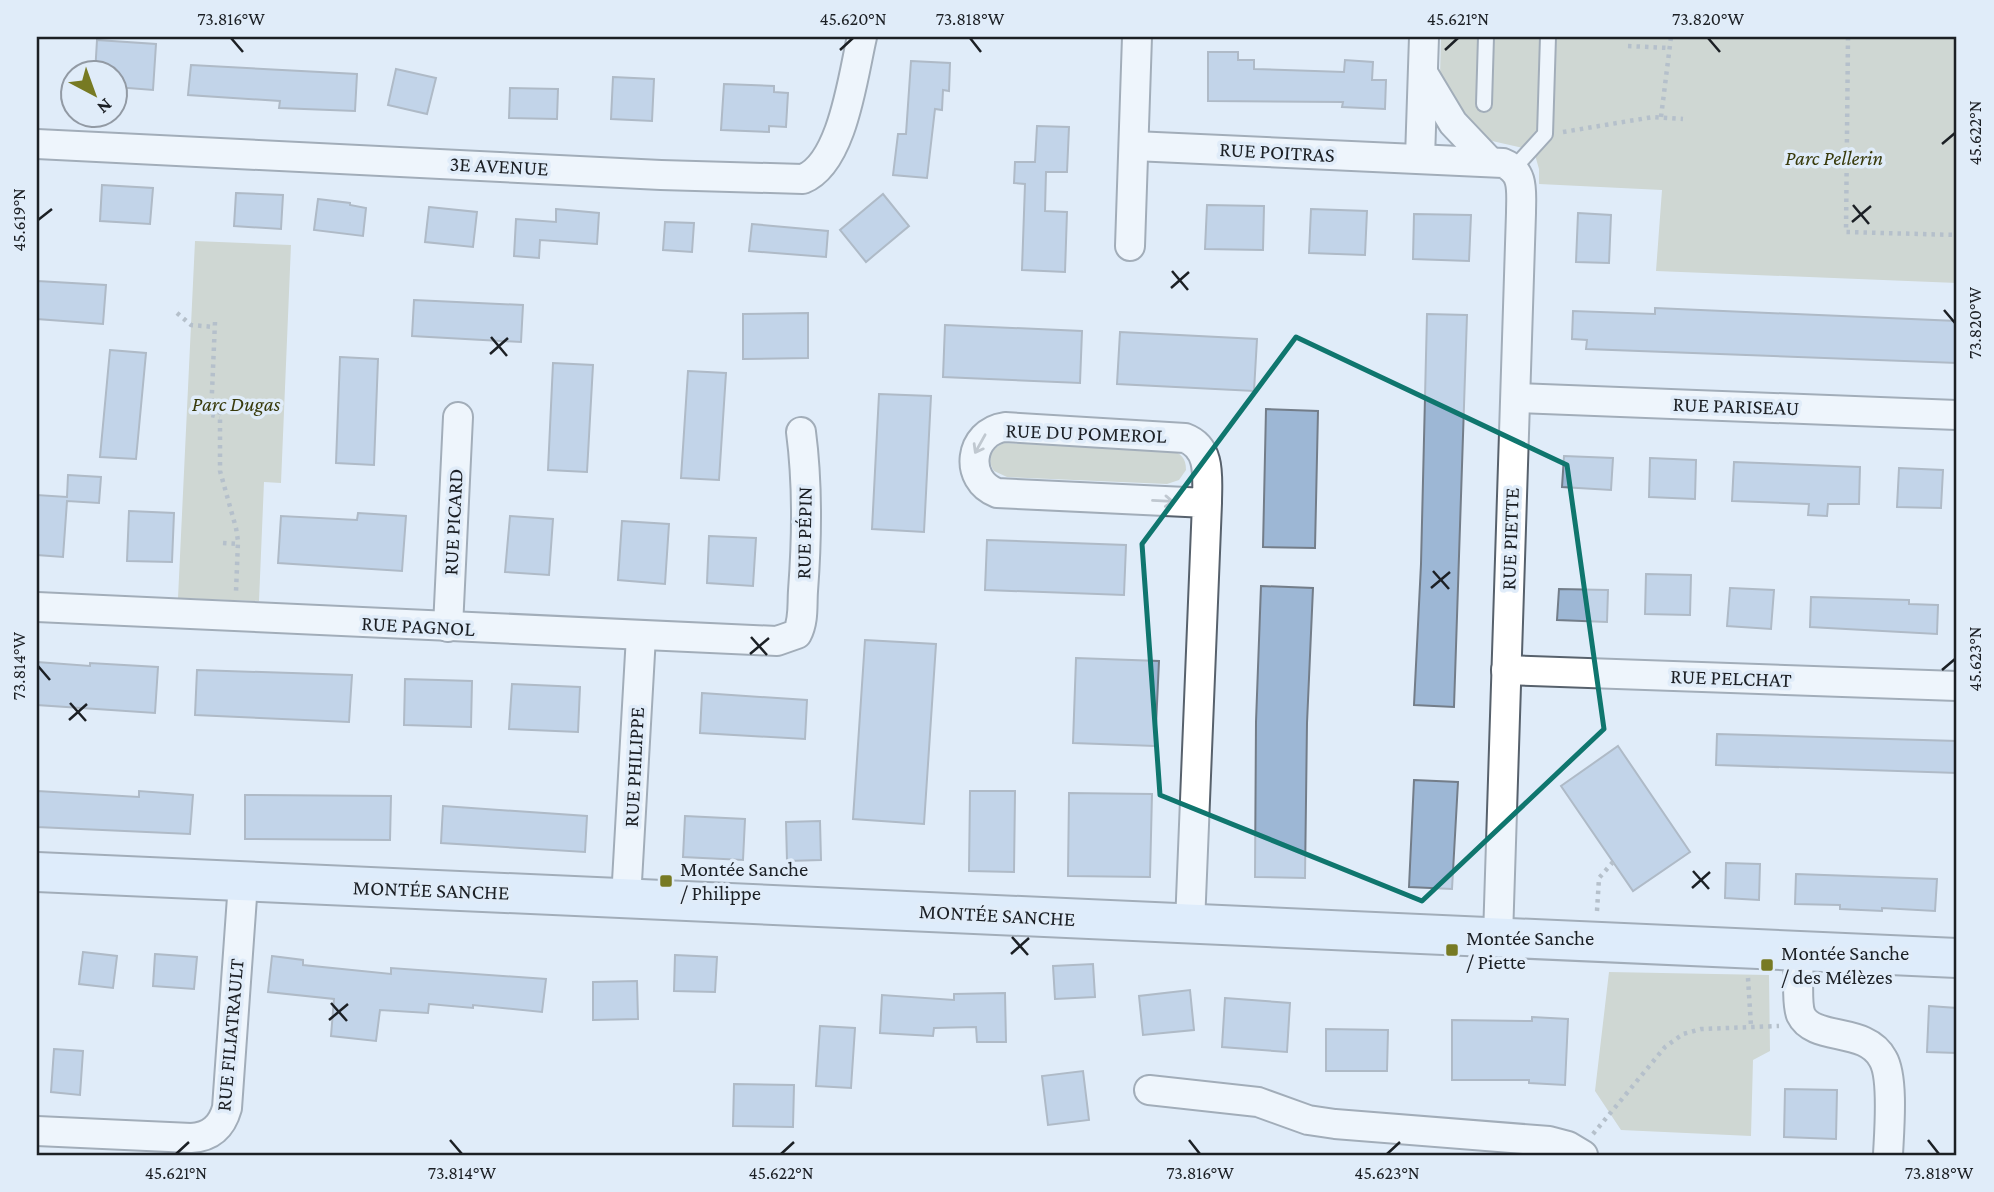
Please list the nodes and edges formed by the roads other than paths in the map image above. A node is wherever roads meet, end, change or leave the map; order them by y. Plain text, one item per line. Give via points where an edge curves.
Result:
1 (862, 37) edge
2 (1137, 37) edge
3 (1424, 37) edge
4 (1486, 37) edge
5 (1548, 37) edge
6 (1423, 74) junction
7 (1484, 104) dead end
8 (37, 144) edge
9 (1135, 146) junction
10 (1420, 158) junction
11 (1502, 165) junction
12 (1130, 246) dead end
13 (1516, 398) junction
14 (1957, 415) edge
15 (458, 417) dead end
16 (801, 432) dead end
17 (1206, 503) junction
18 (37, 607) edge
19 (448, 627) junction
20 (797, 634) joint
21 (641, 636) junction
22 (1506, 670) junction
23 (1957, 686) edge
24 (37, 872) edge
25 (243, 883) junction
26 (626, 899) junction
27 (1190, 924) junction
28 (1497, 937) junction
29 (1799, 950) junction
30 (1957, 958) edge
31 (1149, 1090) dead end
32 (37, 1131) edge
33 (1583, 1155) edge
34 (1888, 1155) edge

1 - 8 street, 3E AVENUE via 835,141 820,168 803,179
2 - 9 street
3 - 6 street
4 - 7 lane
5 - 11 lane via 1545,134
6 - 10 street
6 - 11 street via 1453,123
9 - 10 street, RUE POITRAS
9 - 12 street
10 - 11 street
11 - 13 street, RUE PIETTE via 1521,184
13 - 14 street, RUE PARISEAU
13 - 22 street, RUE PIETTE
15 - 19 street, RUE PICARD
16 - 20 street, RUE PÉPIN via 806,554
17 -> 17 street, RUE DU POMEROL via 1204,455 1194,441 1185,438 1005,427 983,436 975,453 978,478 997,493
17 - 27 street, RUE DU POMEROL
18 - 19 street, RUE PAGNOL
19 - 21 street, RUE PAGNOL
20 - 21 street, RUE PAGNOL via 777,641
21 - 26 street, RUE PHILIPPE
22 - 23 street, RUE PELCHAT
22 - 28 street, RUE PIETTE
24 - 25 street, MONTÉE SANCHE
25 - 26 street, MONTÉE SANCHE
25 - 32 street, RUE FILIATRAULT via 227,1108 221,1124 208,1135 191,1138
26 - 27 street, MONTÉE SANCHE
27 - 28 street, MONTÉE SANCHE
28 - 29 street, MONTÉE SANCHE
29 - 30 street, MONTÉE SANCHE
29 - 34 street via 1799,1008 1805,1020 1867,1043 1885,1061
31 - 33 street via 1247,1100 1335,1124 1549,1140

